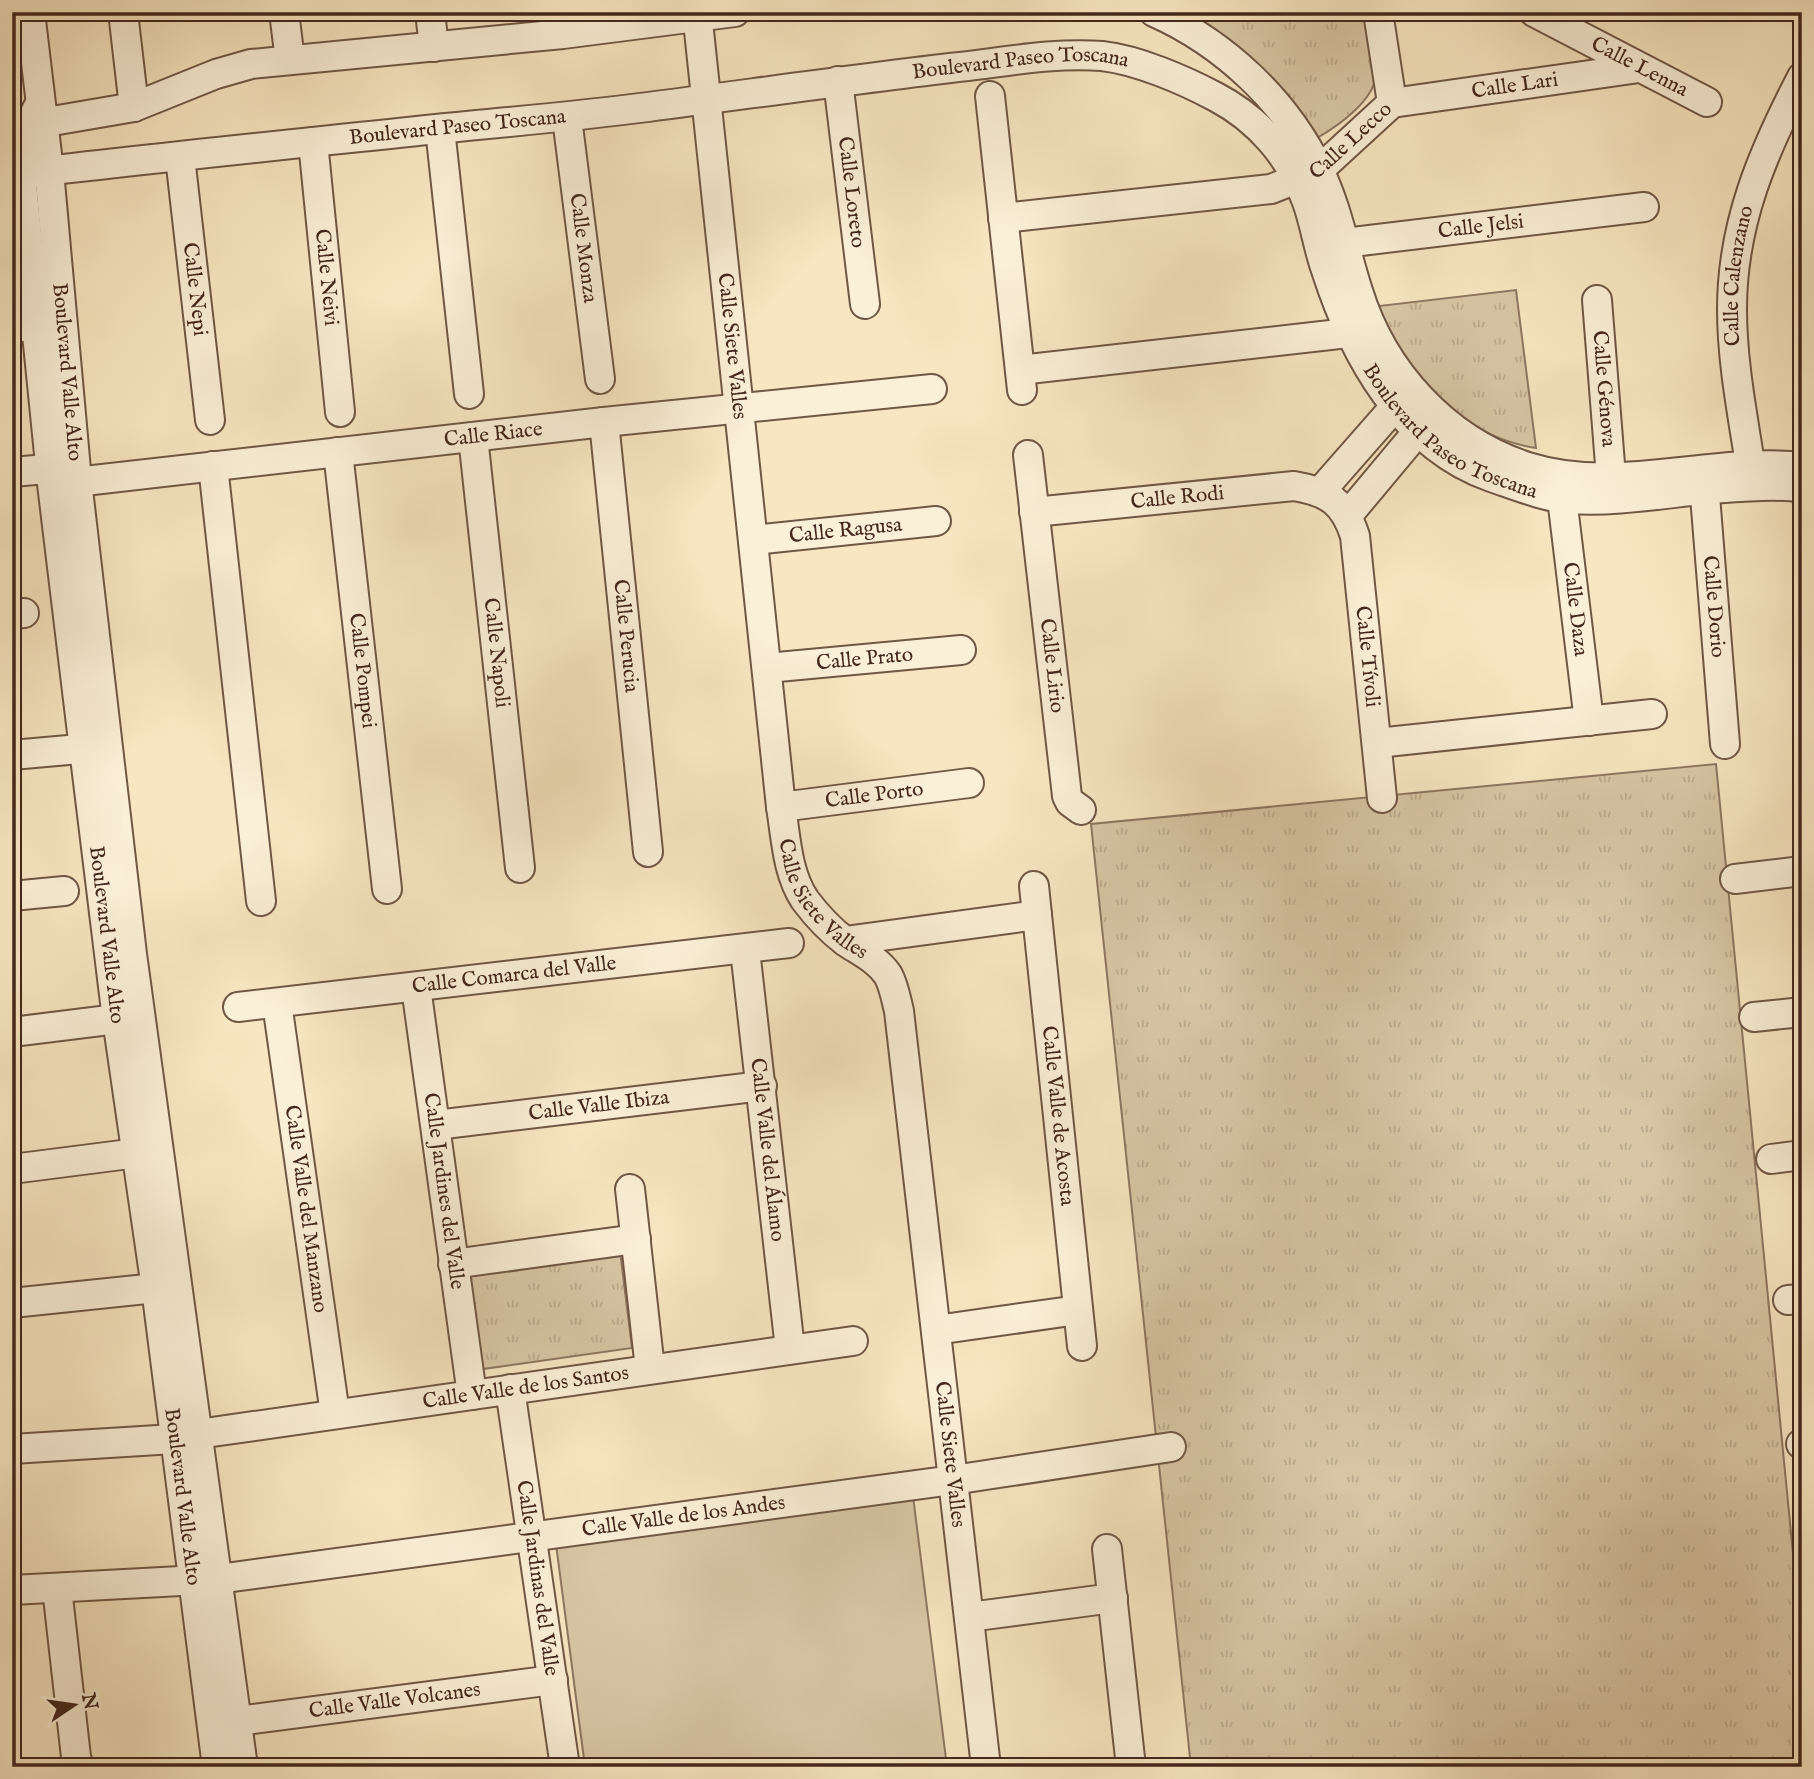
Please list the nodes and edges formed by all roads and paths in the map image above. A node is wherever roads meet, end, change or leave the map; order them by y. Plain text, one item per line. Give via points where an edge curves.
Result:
1 (30, 12) edge
2 (123, 12) edge
3 (284, 12) edge
4 (430, 12) edge
5 (735, 12) edge
6 (1154, 12) edge
7 (1378, 12) edge
8 (1534, 12) edge
9 (697, 15) edge
10 (561, 23) edge
11 (434, 47) junction
12 (290, 60) junction
13 (1639, 68) junction
14 (1802, 77) edge
15 (838, 81) junction
16 (990, 96) dead end
17 (706, 99) junction
18 (1707, 102) dead end
19 (1392, 103) junction
20 (134, 107) junction
21 (37, 117) junction
22 (567, 118) junction
23 (440, 129) junction
24 (313, 142) junction
25 (180, 157) junction
26 (49, 172) junction
27 (17, 175) edge
28 (1308, 175) junction
29 (1644, 207) dead end
30 (1003, 218) junction
31 (1332, 244) junction
32 (1597, 300) dead end
33 (865, 304) dead end
34 (37, 325) edge
35 (1348, 333) junction
36 (600, 379) dead end
37 (932, 389) dead end
38 (469, 394) dead end
39 (1403, 398) junction
40 (740, 409) junction
41 (340, 412) dead end
42 (209, 420) dead end
43 (1426, 421) junction
44 (604, 422) junction
45 (473, 437) junction
46 (338, 452) junction
47 (1028, 455) dead end
48 (1796, 465) edge
49 (214, 466) junction
50 (12, 472) edge
51 (64, 475) junction
52 (1752, 476) junction
53 (1611, 477) junction
54 (1703, 478) junction
55 (1802, 488) edge
56 (1320, 492) junction
57 (1562, 498) junction
58 (1034, 512) junction
59 (1348, 516) junction
60 (936, 521) dead end
61 (753, 540) junction
62 (961, 650) dead end
63 (767, 668) junction
64 (1651, 715) dead end
65 (1589, 721) junction
66 (1377, 743) junction
67 (1726, 744) dead end
68 (96, 748) junction
69 (12, 755) edge
70 (970, 783) dead end
71 (1382, 798) dead end
72 (781, 807) junction
73 (1081, 810) dead end
74 (648, 852) dead end
75 (520, 867) dead end
76 (1802, 871) edge
77 (1735, 879) dead end
78 (1034, 886) dead end
79 (387, 890) dead end
80 (64, 891) dead end
81 (12, 896) edge
82 (261, 901) dead end
83 (1037, 915) junction
84 (845, 941) junction
85 (789, 943) dead end
86 (745, 950) junction
87 (416, 987) junction
88 (277, 1003) junction
89 (238, 1007) dead end
90 (1802, 1012) edge
91 (1754, 1017) dead end
92 (117, 1018) junction
93 (12, 1032) edge
94 (762, 1086) junction
95 (436, 1125) junction
96 (137, 1153) junction
97 (1802, 1155) edge
98 (1771, 1159) dead end
99 (12, 1169) edge
100 (630, 1189) dead end
101 (636, 1239) junction
102 (453, 1264) junction
103 (156, 1288) junction
104 (12, 1303) edge
105 (1079, 1310) junction
106 (936, 1330) junction
107 (853, 1341) dead end
108 (1082, 1346) dead end
109 (790, 1349) junction
110 (650, 1369) junction
111 (510, 1389) junction
112 (472, 1395) junction
113 (335, 1414) junction
114 (186, 1436) junction
115 (1171, 1447) dead end
116 (12, 1449) edge
117 (953, 1480) junction
118 (531, 1536) junction
119 (1107, 1549) dead end
120 (205, 1580) junction
121 (57, 1588) junction
122 (12, 1590) edge
123 (1113, 1598) junction
124 (969, 1617) junction
125 (553, 1680) junction
126 (237, 1721) junction
127 (79, 1767) edge
128 (217, 1767) edge
129 (243, 1767) edge
130 (565, 1767) edge
131 (986, 1767) edge
132 (1131, 1767) edge

1 - 21 street, Boulevard Valle Alto
2 - 20 street
3 - 12 street
4 - 11 street
5 - 9 street
6 - 28 street, Boulevard Paseo Toscana via 1237,64 1298,134
7 - 19 street, Calle Lecco
8 - 13 street, Calle Lenna
9 - 10 street
9 - 17 street, Calle Siete Valles
10 - 11 street
11 - 12 street
12 - 20 street via 216,74
13 - 18 street, Calle Lenna
13 - 19 street, Calle Lari
14 - 52 street, Calle Calenzano via 1764,153 1748,199 1735,262 1734,350
15 - 17 street, Boulevard Paseo Toscana
15 - 28 street, Boulevard Paseo Toscana via 1051,57 1123,59 1201,89 1244,114
15 - 33 street, Calle Loreto
16 - 30 street
17 - 22 street, Boulevard Paseo Toscana
17 - 40 street, Calle Siete Valles
19 - 28 street, Calle Lecco
20 - 21 street
21 - 26 street, Boulevard Valle Alto
21 - 27 street, Boulevard Valle Alto
22 - 23 street, Boulevard Paseo Toscana
22 - 36 street, Calle Monza
23 - 24 street, Boulevard Paseo Toscana
23 - 38 street
24 - 25 street, Boulevard Paseo Toscana
24 - 41 street, Calle Neivi
25 - 26 street, Boulevard Paseo Toscana
25 - 42 street, Calle Nepi
26 - 27 street, Boulevard Paseo Toscana
26 - 34 street, Boulevard Valle Alto
27 - 34 street, Boulevard Valle Alto
28 - 30 street via 1270,189
28 - 31 street, Boulevard Paseo Toscana
29 - 31 street, Calle Jelsi
30 - 35 street via 1021,380
31 - 35 street, Boulevard Paseo Toscana
31 - 39 street, Boulevard Paseo Toscana via 1358,291
32 - 53 street, Calle Génova
34 - 51 street, Boulevard Valle Alto
35 - 39 street, Boulevard Paseo Toscana
37 - 40 street, Calle Riace
39 - 43 street, Boulevard Paseo Toscana
39 - 56 street
40 - 44 street, Calle Riace
40 - 61 street, Calle Siete Valles
43 - 53 street, Boulevard Paseo Toscana via 1528,467 1562,475
43 - 57 street, Boulevard Paseo Toscana via 1447,453 1485,475
43 - 59 street
44 - 45 street, Calle Riace
44 - 74 street, Calle Perucia
45 - 46 street, Calle Riace
45 - 75 street, Calle Napoli
46 - 49 street, Calle Riace
46 - 79 street, Calle Pompei
47 - 58 street, Calle Lirio
48 - 52 street, Boulevard Paseo Toscana
49 - 51 street, Calle Riace
49 - 82 street
50 - 51 street, Calle Riace
51 - 68 street, Boulevard Valle Alto
52 - 54 street, Boulevard Paseo Toscana
52 - 55 street, Boulevard Paseo Toscana
53 - 54 street, Boulevard Paseo Toscana
54 - 57 street, Boulevard Paseo Toscana via 1594,500
54 - 67 street, Calle Dorio
56 - 58 street, Calle Rodi via 1272,487
56 - 59 street
57 - 65 street, Calle Daza
58 - 73 street, Calle Lirio via 1067,796
59 - 66 street, Calle Tívoli via 1355,536
60 - 61 street, Calle Ragusa
61 - 63 street, Calle Siete Valles
62 - 63 street, Calle Prato
63 - 72 street, Calle Siete Valles
64 - 65 street
65 - 66 street
66 - 71 street, Calle Tívoli
68 - 69 street
68 - 92 street, Boulevard Valle Alto
68 - 114 street, Boulevard Valle Alto via 132,954
70 - 72 street, Calle Porto
72 - 84 street, Calle Siete Valles via 798,886 824,924
76 - 77 street
78 - 83 street, Calle Valle de Acosta
80 - 81 street
83 - 84 street
83 - 105 street, Calle Valle de Acosta
84 - 106 street, Calle Siete Valles via 887,974 899,1011
85 - 86 street, Calle Comarca del Valle
86 - 87 street, Calle Comarca del Valle
86 - 94 street, Calle Valle del Álamo
87 - 88 street, Calle Comarca del Valle
87 - 95 street, Calle Jardines del Valle
88 - 89 street, Calle Comarca del Valle
88 - 113 street, Calle Valle del Manzano
90 - 91 street
92 - 93 street
92 - 96 street, Boulevard Valle Alto
94 - 95 street, Calle Valle Ibiza
94 - 109 street, Calle Valle del Álamo
95 - 102 street, Calle Jardines del Valle
96 - 99 street
96 - 103 street, Boulevard Valle Alto
97 - 98 street
100 - 101 street
101 - 102 street
101 - 110 street
102 - 112 street, Calle Jardines del Valle
103 - 104 street
103 - 114 street, Boulevard Valle Alto
105 - 106 street
105 - 108 street, Calle Valle de Acosta
106 - 117 street, Calle Siete Valles
107 - 109 street, Calle Valle de los Santos
109 - 110 street, Calle Valle de los Santos
110 - 111 street, Calle Valle de los Santos
111 - 112 street, Calle Valle de los Santos
111 - 118 street, Calle Jardinas del Valle
112 - 113 street, Calle Valle de los Santos
113 - 114 street, Calle Valle de los Santos
114 - 116 street, Calle Valle de los Santos
114 - 120 street, Boulevard Valle Alto
115 - 117 street, Calle Valle de los Andes
117 - 118 street, Calle Valle de los Andes
117 - 124 street, Calle Siete Valles
118 - 120 street, Calle Valle de los Andes
118 - 125 street, Calle Jardinas del Valle
119 - 123 street
120 - 121 street, Calle Valle de los Andes
120 - 126 street, Boulevard Valle Alto
120 - 128 street, Boulevard Valle Alto
121 - 122 street, Calle Valle de los Andes
121 - 127 street
123 - 124 street
123 - 132 street
124 - 131 street, Calle Siete Valles
125 - 126 street, Calle Valle Volcanes
125 - 130 street, Calle Jardinas del Valle
126 - 129 street, Boulevard Valle Alto

